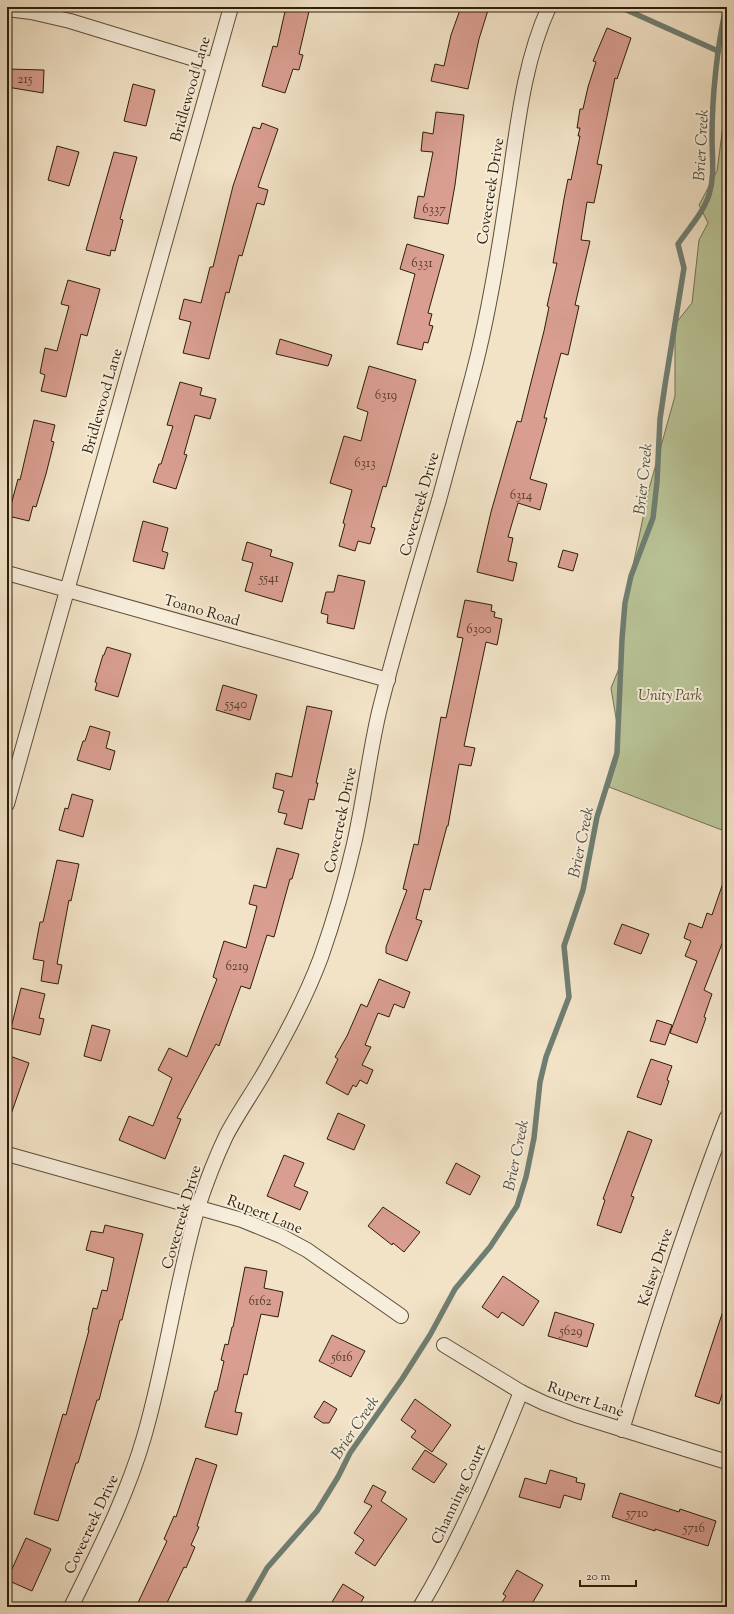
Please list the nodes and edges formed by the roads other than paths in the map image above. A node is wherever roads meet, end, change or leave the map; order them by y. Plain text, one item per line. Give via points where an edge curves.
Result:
1 (231, 7) edge
2 (548, 7) edge
3 (7, 9) edge
4 (214, 65) junction
5 (7, 573) edge
6 (67, 589) junction
7 (388, 680) junction
8 (7, 804) edge
9 (727, 1117) edge
10 (722, 1146) edge
11 (7, 1154) edge
12 (198, 1207) junction
13 (401, 1316) dead end
14 (444, 1345) dead end
15 (521, 1392) junction
16 (622, 1430) junction
17 (727, 1462) edge
18 (71, 1607) edge
19 (420, 1607) edge

1 - 4 street, Bridlewood Lane
2 - 7 street, Covecreek Drive via 529,63 503,223 477,357
3 - 4 street via 70,22
4 - 6 street, Bridlewood Lane
5 - 6 street, Toano Road
6 - 7 street, Toano Road
6 - 8 street, Bridlewood Lane
7 - 12 street, Covecreek Drive via 378,715 355,842 320,959 272,1059 226,1137
9 - 10 street, Kelsey Drive
10 - 16 street, Kelsey Drive via 698,1192 668,1279
11 - 12 street, Rupert Lane
12 - 13 street, Rupert Lane via 242,1220 281,1236 307,1250
12 - 18 street, Covecreek Drive via 145,1435 108,1532
14 - 15 street, Rupert Lane
15 - 16 street, Rupert Lane via 576,1415
15 - 19 street, Channing Court via 467,1521
16 - 17 street, Rupert Lane

